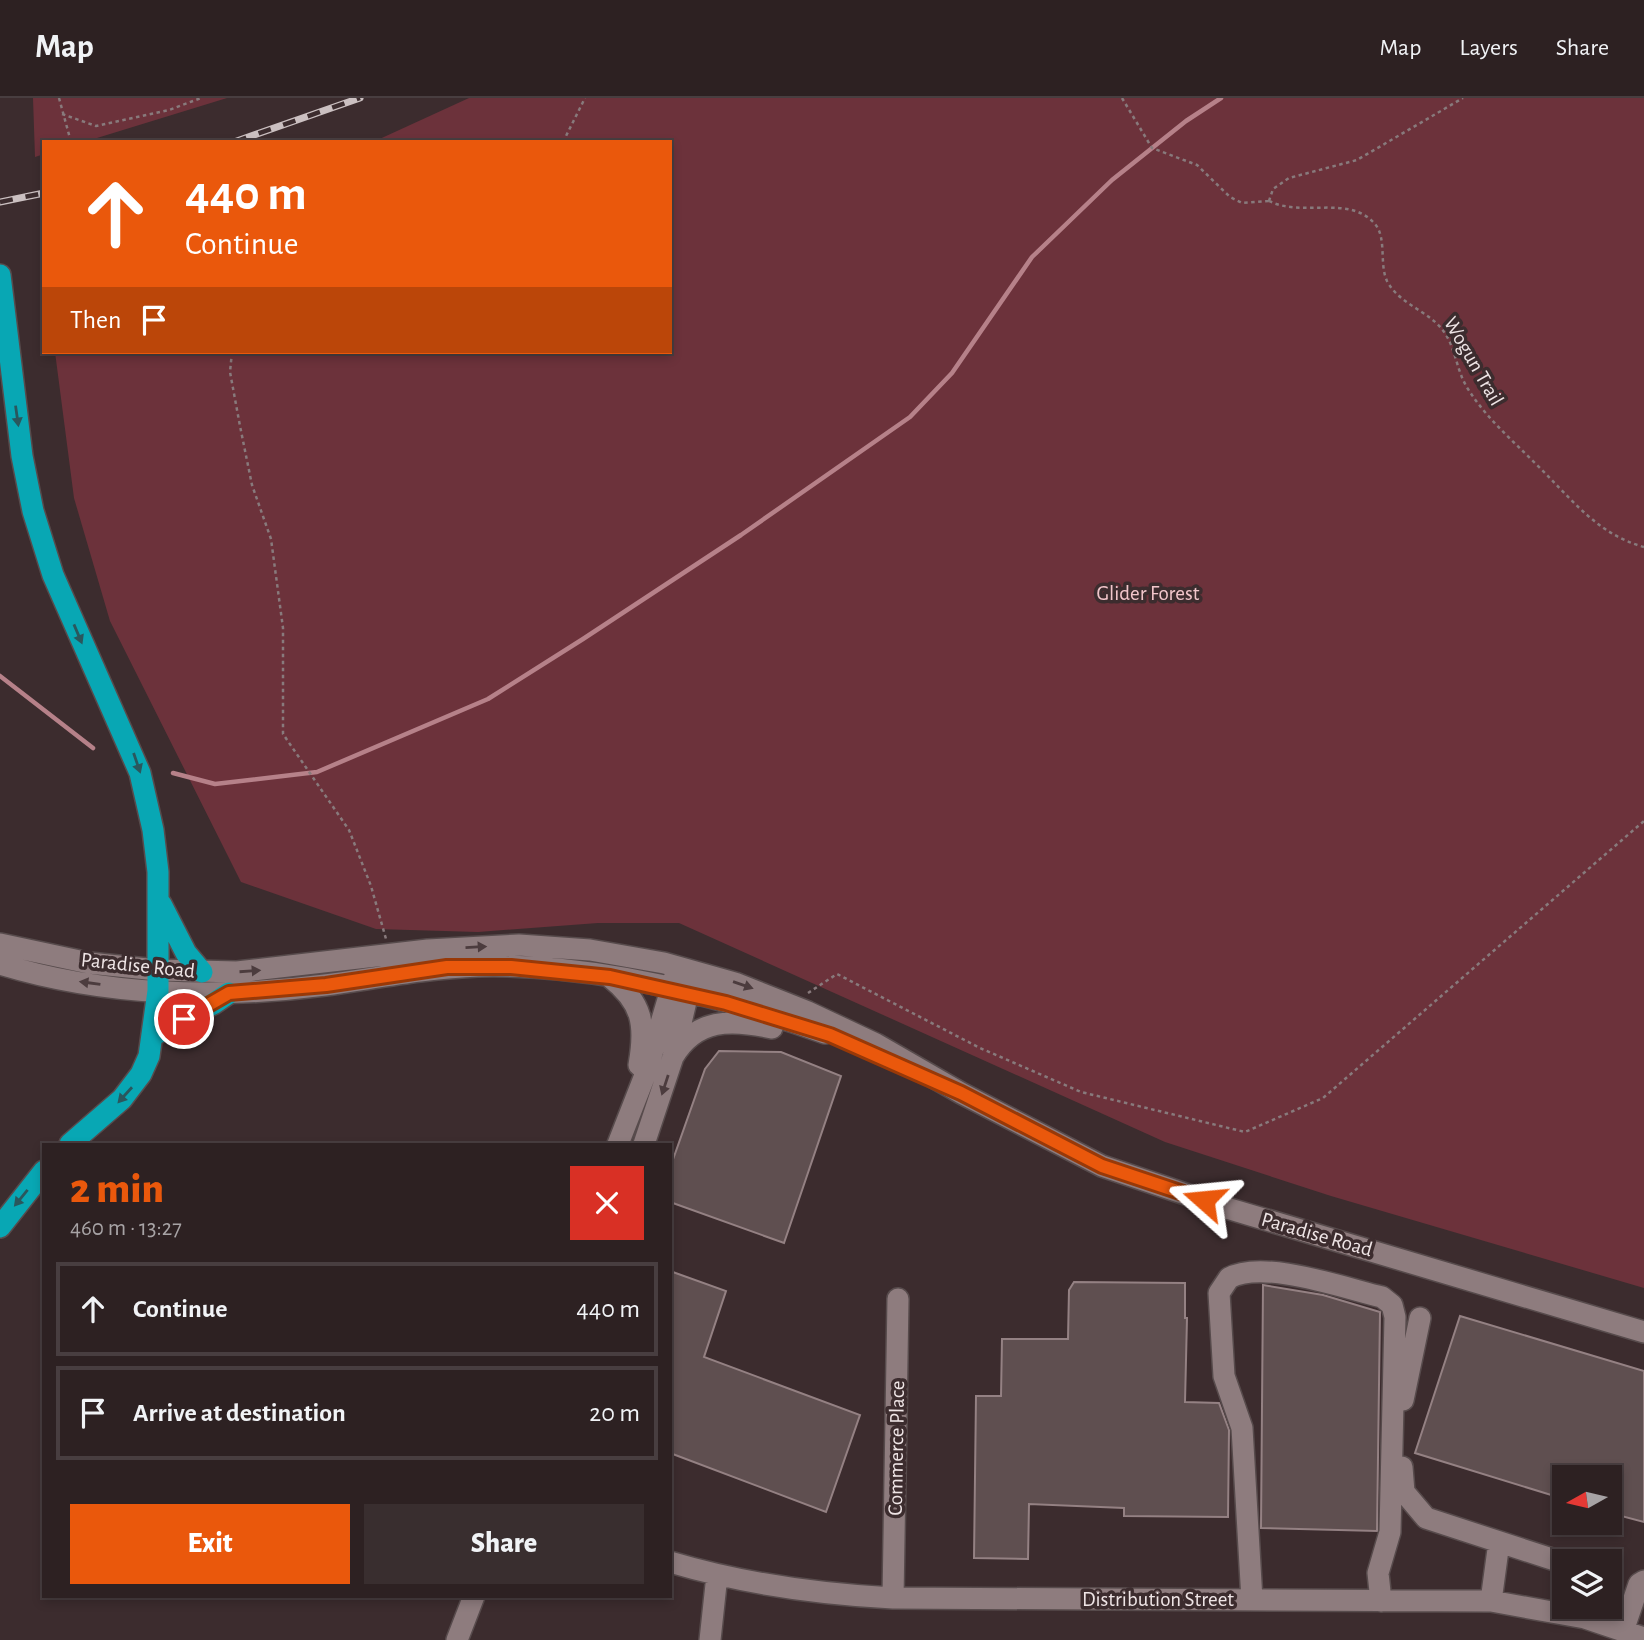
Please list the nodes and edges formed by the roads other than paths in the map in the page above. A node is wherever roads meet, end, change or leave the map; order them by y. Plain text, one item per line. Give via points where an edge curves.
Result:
1 (0, 275) edge
2 (159, 899) junction
3 (0, 944) edge
4 (0, 964) edge
5 (685, 969) junction
6 (202, 972) junction
7 (610, 977) junction
8 (158, 981) junction
9 (680, 991) junction
10 (229, 993) junction
11 (154, 1035) junction
12 (853, 1044) junction
13 (673, 1057) junction
14 (961, 1093) junction
15 (71, 1143) edge
16 (617, 1143) edge
17 (617, 1143) edge
18 (641, 1143) edge
19 (42, 1174) edge
20 (0, 1227) edge
21 (898, 1298) dead end
22 (1420, 1318) dead end
23 (1644, 1332) edge
24 (1499, 1542) junction
25 (1552, 1559) edge
26 (672, 1563) edge
27 (717, 1576) junction
28 (1644, 1581) edge
29 (893, 1598) junction
30 (472, 1600) edge
31 (1252, 1600) junction
32 (1381, 1601) junction
33 (1490, 1601) junction
34 (1623, 1631) junction
35 (1644, 1638) edge
36 (457, 1640) edge
37 (710, 1640) edge

1 -> 2 highway via 16,415 33,511 53,575 140,773 153,830
2 - 6 highway via 186,953
2 - 8 highway
3 - 8 street, Paradise Road
8 -> 4 street, Paradise Road via 51,978
6 -> 5 street, Paradise Road via 519,945 590,950
5 - 9 street
5 -> 14 street, Paradise Road via 791,1005 876,1044
6 - 8 street, Paradise Road
7 - 9 street, Paradise Road
7 - 10 street, Paradise Road via 511,967 447,967 326,985
7 - 17 street via 635,1001 641,1016 639,1069
8 - 10 street, Paradise Road
8 - 11 highway
9 - 12 street, Paradise Road via 804,1025
9 - 13 street
9 - 16 street
10 - 11 highway
11 -> 15 highway via 133,1087
12 - 13 street via 737,1023 695,1030
12 - 14 street, Paradise Road
13 -> 18 street
14 - 23 street, Paradise Road via 1090,1160 1154,1184
19 -> 20 highway
21 - 29 street, Commerce Place
22 - 24 street via 1402,1406 1404,1492 1426,1518
24 - 25 street
24 - 33 street
26 - 27 street, Distribution Street
27 - 29 street, Distribution Street via 824,1594
27 - 37 street
28 - 34 street
29 - 31 street, Distribution Street
30 - 36 street
31 - 32 street, Distribution Street
31 - 32 street via 1242,1428 1224,1376 1219,1293 1228,1278 1246,1272 1273,1272 1382,1297 1392,1305 1390,1532 1378,1573
32 - 33 street, Distribution Street
33 - 34 street, Distribution Street via 1585,1618
34 - 35 street, Distribution Street

